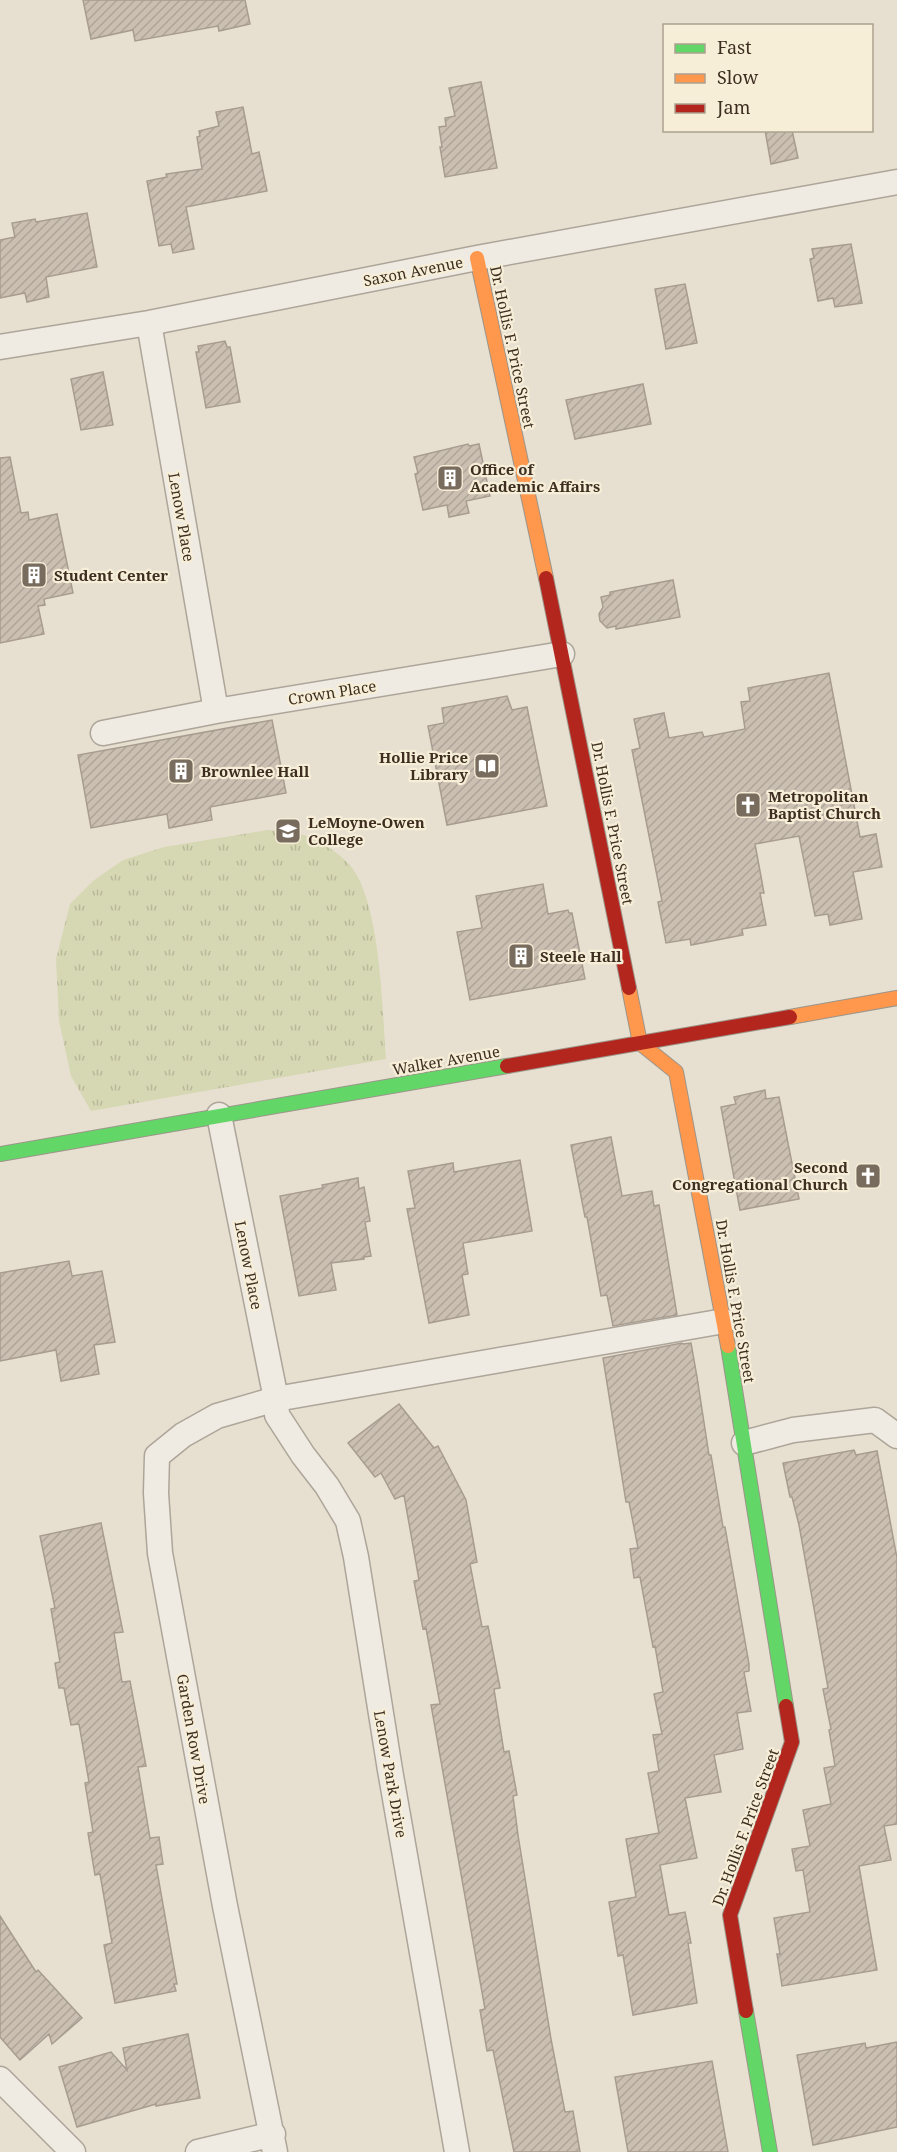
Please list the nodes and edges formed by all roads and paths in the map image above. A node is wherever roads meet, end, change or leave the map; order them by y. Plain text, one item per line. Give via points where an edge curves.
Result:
1 (897, 182) edge
2 (477, 258) junction
3 (148, 323) junction
4 (0, 347) edge
5 (562, 654) junction
6 (216, 711) junction
7 (103, 733) dead end
8 (897, 998) edge
9 (640, 1043) junction
10 (219, 1115) junction
11 (0, 1154) edge
12 (724, 1321) junction
13 (277, 1407) junction
14 (897, 1436) edge
15 (744, 1443) junction
16 (0, 2079) edge
17 (274, 2143) edge
18 (73, 2152) edge
19 (198, 2152) edge
20 (457, 2152) edge
21 (770, 2152) edge

1 - 2 street, Saxon Avenue
2 - 3 street, Saxon Avenue
2 - 5 street, Dr. Hollis F. Price Street
3 - 4 street, Saxon Avenue
3 - 6 street, Lenow Place
5 - 6 street, Crown Place
5 - 9 street, Dr. Hollis F. Price Street
6 - 7 street, Crown Place
8 - 9 street, Walker Avenue
9 - 10 street, Walker Avenue
9 - 12 street, Dr. Hollis F. Price Street via 676,1072
10 - 11 street, Walker Avenue
10 - 13 street, Lenow Place
12 - 13 street, Garden Row Drive
12 - 15 street, Dr. Hollis F. Price Street
13 - 17 street, Garden Row Drive via 218,1416 183,1435 157,1456 156,1493 162,1565 225,1906
13 - 20 street, Lenow Park Drive via 303,1455 348,1521
14 - 15 street via 875,1420 793,1430
15 - 21 street, Dr. Hollis F. Price Street via 792,1742 730,1915
16 - 18 street
17 - 19 street

